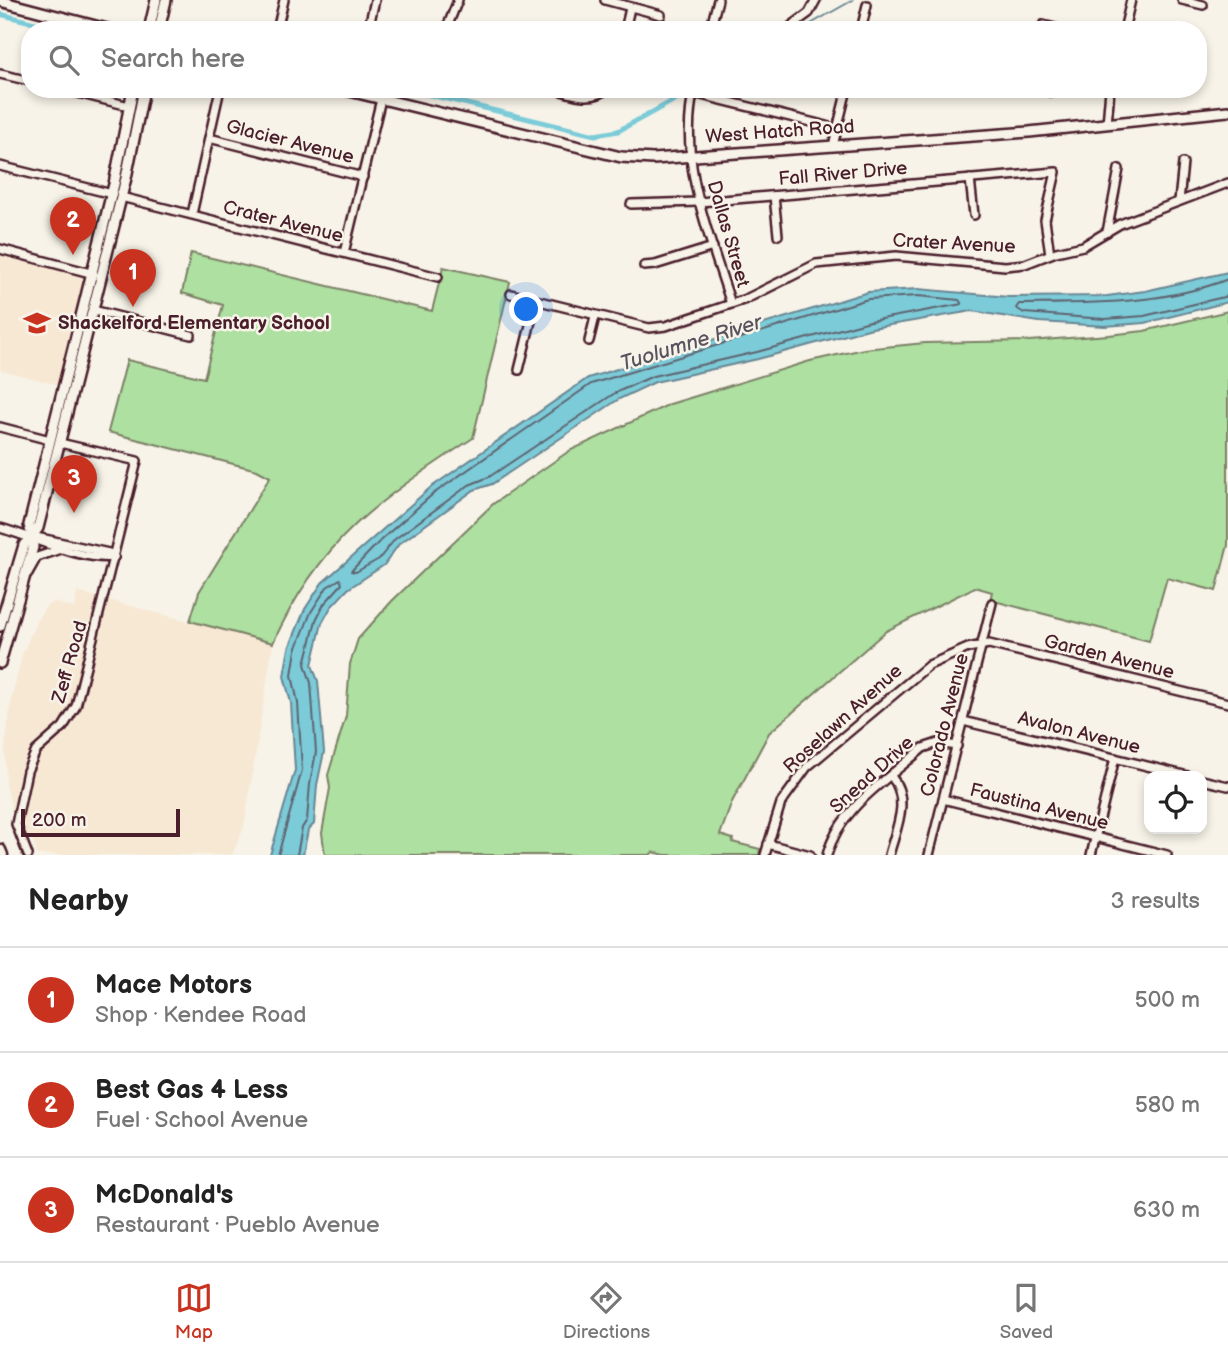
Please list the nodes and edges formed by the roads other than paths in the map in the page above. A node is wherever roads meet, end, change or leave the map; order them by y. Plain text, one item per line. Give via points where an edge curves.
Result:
1 (156, 0) edge
2 (166, 0) edge
3 (284, 0) edge
4 (375, 0) edge
5 (458, 0) edge
6 (606, 0) edge
7 (718, 0) edge
8 (816, 0) edge
9 (1131, 0) edge
10 (1182, 0) edge
11 (0, 1) edge
12 (867, 5) dead end
13 (1203, 5) dead end
14 (630, 8) junction
15 (661, 15) dead end
16 (77, 21) edge
17 (151, 21) edge
18 (161, 21) edge
19 (278, 21) edge
20 (370, 21) edge
21 (450, 21) edge
22 (627, 21) edge
23 (712, 21) edge
24 (798, 21) edge
25 (863, 21) edge
26 (1126, 21) edge
27 (0, 74) edge
28 (21, 79) edge
29 (97, 98) edge
30 (131, 98) edge
31 (142, 98) edge
32 (218, 98) edge
33 (378, 98) edge
34 (693, 98) edge
35 (719, 98) edge
36 (845, 98) edge
37 (1109, 98) edge
38 (382, 99) junction
39 (129, 106) junction
40 (1228, 111) edge
41 (1107, 124) junction
42 (827, 127) dead end
43 (209, 138) junction
44 (833, 146) junction
45 (692, 156) junction
46 (1183, 163) dead end
47 (0, 166) edge
48 (1119, 169) dead end
49 (363, 177) junction
50 (971, 179) junction
51 (1228, 183) edge
52 (117, 195) junction
53 (774, 196) junction
54 (1179, 201) junction
55 (699, 202) junction
56 (631, 204) dead end
57 (192, 214) junction
58 (974, 215) dead end
59 (1107, 232) junction
60 (778, 235) dead end
61 (713, 247) junction
62 (0, 250) edge
63 (344, 253) junction
64 (1049, 254) junction
65 (644, 266) dead end
66 (97, 274) junction
67 (438, 277) dead end
68 (511, 295) dead end
69 (536, 301) junction
70 (731, 304) junction
71 (93, 310) junction
72 (595, 317) junction
73 (191, 335) dead end
74 (589, 341) dead end
75 (519, 370) dead end
76 (63, 392) junction
77 (0, 427) edge
78 (50, 440) junction
79 (61, 443) junction
80 (0, 528) edge
81 (32, 536) junction
82 (65, 548) junction
83 (114, 557) junction
84 (26, 577) junction
85 (992, 603) dead end
86 (0, 626) edge
87 (982, 645) junction
88 (0, 663) edge
89 (1228, 703) edge
90 (963, 721) junction
91 (957, 746) junction
92 (1115, 758) junction
93 (1168, 771) edge
94 (891, 776) junction
95 (1207, 781) edge
96 (1228, 786) edge
97 (943, 799) junction
98 (1096, 837) junction
99 (768, 844) junction
100 (28, 855) edge
101 (765, 855) edge
102 (810, 855) edge
103 (827, 855) edge
104 (889, 855) edge
105 (929, 855) edge
106 (1091, 855) edge
107 (1167, 855) edge

1 - 17 main road
2 - 18 main road
3 - 19 street
4 - 20 street
5 - 21 street
6 - 14 street
7 - 23 street
8 - 24 street
9 - 26 street
10 - 13 street
11 - 16 main road
12 - 25 street
14 - 15 street
14 - 22 street
27 - 28 street
29 - 39 street
30 - 39 main road
31 - 52 main road
32 - 43 street
33 - 38 main road, West Hatch Road
34 - 45 street, Dallas Street
35 - 42 street
36 - 44 street
37 - 41 street
38 - 45 main road, West Hatch Road via 621,157
38 - 49 street
39 - 52 main road
40 - 41 main road, West Hatch Road
41 - 44 main road, West Hatch Road
43 - 49 street, Glacier Avenue
43 - 57 street
44 - 45 main road, West Hatch Road
45 - 55 street, Dallas Street
46 - 54 street
47 - 52 street, Crater Avenue
48 - 59 street
49 - 63 street
50 - 53 street, Fall River Drive
50 - 58 street
50 - 64 street, Fall River Drive via 1056,172 1045,220
51 - 54 street, Crater Avenue
52 - 57 street, Crater Avenue
52 - 66 main road
52 - 66 main road via 110,241
53 - 55 street, Fall River Drive
53 - 60 street
54 - 59 street, Crater Avenue
55 - 56 street, Fall River Drive
55 - 61 street, Dallas Street
57 - 63 street, Crater Avenue
59 - 64 street, Crater Avenue via 1083,246
61 - 65 street
61 - 70 street, Dallas Street
62 - 66 street
63 - 67 street, Crater Avenue
64 - 70 street, Crater Avenue via 1005,266 896,256 816,264
66 - 71 main road
66 - 76 main road
68 - 69 street, Crater Avenue
69 - 72 street, Crater Avenue
69 - 75 street
70 - 72 street, Crater Avenue via 658,328
71 - 73 street
71 - 79 main road
72 - 74 street
76 - 78 main road
76 - 79 main road via 57,434
77 - 78 street
78 - 81 main road via 29,525
79 - 81 main road
79 - 83 street, Zeff Road via 137,461
80 - 81 street
81 - 82 street
81 - 83 street via 110,552
81 - 84 main road
81 - 86 main road via 24,545
82 - 83 street
82 - 84 street via 37,557
83 - 100 street, Zeff Road via 76,706 63,727 36,751 27,771 16,824
84 - 88 main road
85 - 87 street, Colorado Avenue
87 - 89 street, Garden Avenue
87 - 90 street, Colorado Avenue
87 - 99 street, Roselawn Avenue via 955,652 918,672 807,767 781,803
90 - 91 street, Colorado Avenue
90 - 92 street, Avalon Avenue
91 - 94 street, Snead Drive via 928,745
91 - 97 street, Colorado Avenue
92 - 93 street, Avalon Avenue
92 - 98 street
94 - 103 street, Snead Drive via 841,822
94 - 104 street via 902,801
95 - 96 street
97 - 98 street, Faustina Avenue
97 - 105 street, Colorado Avenue
98 - 106 street
98 - 107 street, Faustina Avenue
99 - 101 street, Roselawn Avenue
99 - 102 street

